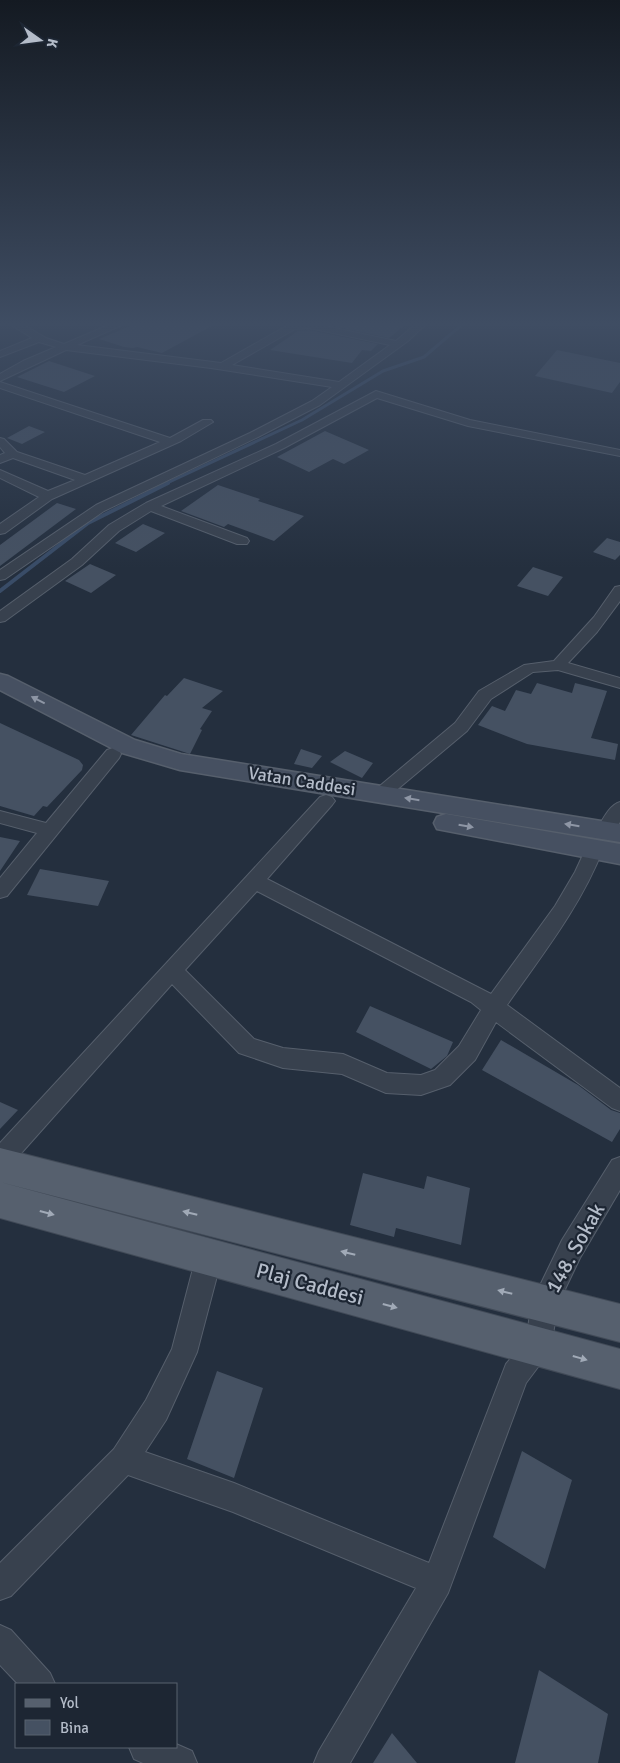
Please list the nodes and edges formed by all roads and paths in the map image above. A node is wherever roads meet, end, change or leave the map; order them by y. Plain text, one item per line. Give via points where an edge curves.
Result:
1 (52, 403) edge
2 (315, 403) edge
3 (359, 403) edge
4 (405, 403) edge
5 (207, 422) dead end
6 (0, 441) edge
7 (170, 442) junction
8 (144, 453) junction
9 (620, 453) edge
10 (13, 454) junction
11 (0, 459) edge
12 (181, 468) junction
13 (0, 474) edge
14 (84, 479) junction
15 (48, 496) junction
16 (150, 506) junction
17 (0, 530) edge
18 (242, 541) dead end
19 (2, 572) edge
20 (620, 590) edge
21 (0, 618) edge
22 (558, 665) junction
23 (0, 681) edge
24 (620, 684) edge
25 (0, 701) edge
26 (113, 754) junction
27 (380, 794) junction
28 (326, 801) junction
29 (620, 808) edge
30 (0, 817) edge
31 (50, 830) junction
32 (606, 838) edge
33 (620, 854) edge
34 (255, 881) junction
35 (0, 891) edge
36 (171, 970) junction
37 (493, 1008) junction
38 (620, 1101) edge
39 (0, 1160) edge
40 (0, 1165) edge
41 (620, 1168) edge
42 (0, 1200) edge
43 (209, 1257) junction
44 (545, 1302) junction
45 (620, 1323) edge
46 (538, 1346) junction
47 (620, 1369) edge
48 (124, 1459) junction
49 (436, 1582) junction
50 (0, 1585) edge
51 (0, 1641) edge
52 (38, 1683) edge
53 (148, 1748) edge
54 (180, 1763) edge
55 (331, 1763) edge

1 - 7 street
2 - 12 street
3 - 16 street via 280,446
4 - 9 street via 468,423
5 - 7 street
6 - 10 street
7 - 8 street
8 - 12 street
8 - 14 street
10 - 11 street
10 - 14 street
12 - 19 street via 100,508
13 - 15 street
14 - 15 street
15 - 17 street
16 - 18 street
16 - 21 street via 114,528 77,562
20 - 22 street via 590,632
22 - 24 street
22 - 27 street via 528,668 485,694 461,727
27 -> 23 main road, Vatan Caddesi via 180,762 127,746
25 - 26 main road, Vatan Caddesi
26 - 28 main road, Vatan Caddesi via 132,763
26 - 31 street
32 -> 27 main road, Vatan Caddesi
28 -> 32 main road, Vatan Caddesi
28 - 34 street
29 - 32 street
30 - 31 street
31 - 35 street
32 - 33 main road, Vatan Caddesi
32 - 37 street via 562,911
34 - 36 street
34 - 37 street via 478,996
36 - 37 street via 247,1046 283,1058 344,1064 386,1083 421,1085 442,1078 466,1053
36 - 39 street
37 - 38 street
44 -> 40 main road, Plaj Caddesi
41 - 44 street, 148. Sokak
42 -> 43 main road, Plaj Caddesi
43 -> 46 main road, Plaj Caddesi
43 - 48 street via 184,1352 156,1410
44 - 45 main road, Plaj Caddesi
44 - 46 street, 148. Sokak
46 -> 47 main road, Plaj Caddesi
46 - 49 street via 516,1374
48 - 49 street via 234,1498
48 - 50 street
49 - 55 street
51 - 52 street
53 - 54 street

